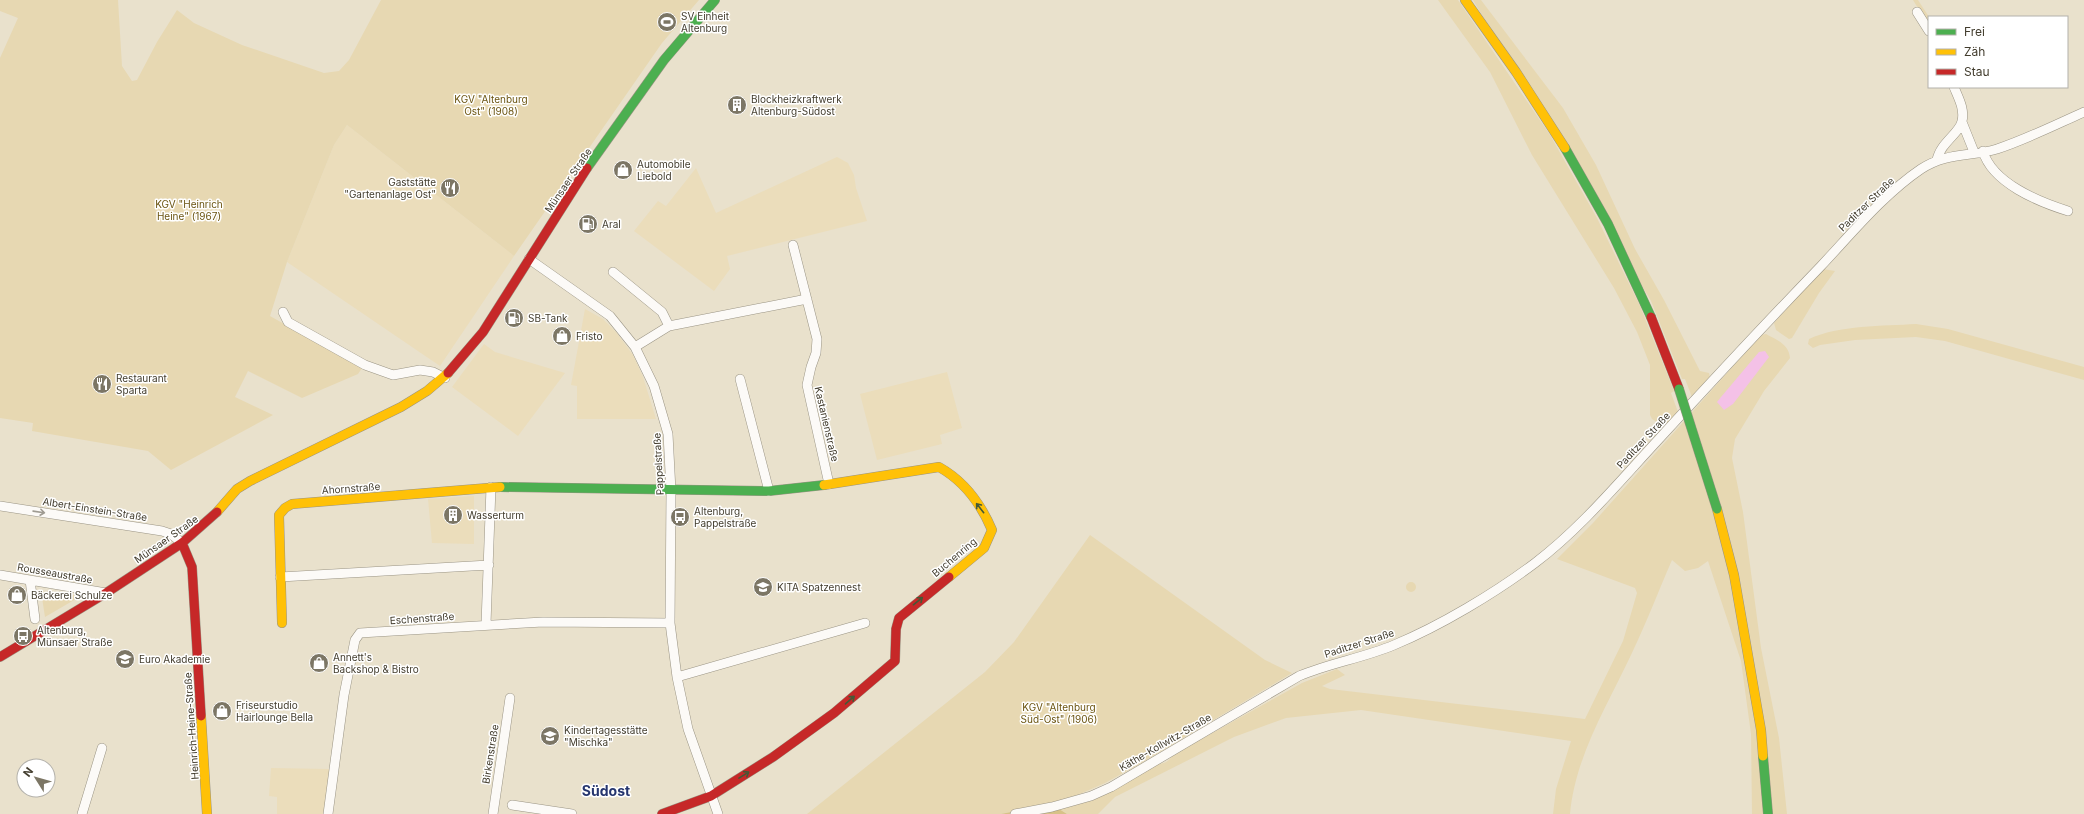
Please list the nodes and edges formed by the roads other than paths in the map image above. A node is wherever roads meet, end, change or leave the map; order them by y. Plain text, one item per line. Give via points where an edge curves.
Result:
1 (715, 0) edge
2 (1465, 0) edge
3 (1917, 12) dead end
4 (1928, 29) edge
5 (1954, 88) edge
6 (2084, 112) edge
7 (1962, 122) junction
8 (1979, 152) junction
9 (1937, 160) junction
10 (2068, 211) dead end
11 (793, 245) dead end
12 (529, 259) junction
13 (613, 272) dead end
14 (808, 299) junction
15 (283, 312) dead end
16 (669, 326) junction
17 (635, 347) junction
18 (446, 378) junction
19 (740, 379) dead end
20 (829, 484) junction
21 (491, 488) junction
22 (671, 491) junction
23 (769, 491) junction
24 (0, 506) edge
25 (182, 543) junction
26 (488, 565) junction
27 (0, 575) edge
28 (280, 577) junction
29 (30, 580) junction
30 (106, 593) junction
31 (35, 619) dead end
32 (282, 623) dead end
33 (670, 623) junction
34 (865, 623) dead end
35 (486, 624) junction
36 (0, 658) edge
37 (1319, 668) joint
38 (677, 677) junction
39 (510, 698) dead end
40 (102, 748) dead end
41 (711, 796) junction
42 (512, 805) dead end
43 (82, 814) edge
44 (207, 814) edge
45 (328, 814) edge
46 (493, 814) edge
47 (572, 814) edge
48 (662, 814) edge
49 (718, 814) edge
50 (1015, 814) edge
51 (1768, 814) edge

1 - 12 main road, Münsaer Straße via 664,60
2 - 51 main road, bridge via 1556,132 1646,304 1679,389 1717,509 1734,575 1761,730
3 - 4 street
5 - 7 street via 1962,108
6 - 8 street, Paditzer Straße via 2032,136 1994,150
7 - 8 street
7 - 9 street via 1938,152
8 - 9 street, Paditzer Straße
8 - 10 street via 2020,192
9 - 37 street, Paditzer Straße via 1903,184 1866,219 1586,518 1536,562 1484,597 1400,642
11 - 14 street, Kastanienstraße
12 - 17 street, Pappelstraße via 610,316
12 - 18 main road, Münsaer Straße via 483,332
13 - 16 street via 662,312
14 - 16 street
14 - 20 street, Kastanienstraße via 817,339 816,354 807,385
15 - 18 street via 288,322 365,365 393,375 420,370
16 - 17 street
17 - 22 street, Pappelstraße via 654,386 668,434
18 - 25 main road, Münsaer Straße via 425,394 401,407 264,473 237,489 204,526
19 - 23 street
20 - 23 main road, Buchenring
41 -> 20 main road, Buchenring via 773,757 834,713 895,661 897,653 894,632 898,618 984,548 992,530 987,516 958,481 950,472 939,467
21 - 22 main road, Ahornstraße
21 - 26 street
21 - 28 main road, Ahornstraße via 292,504 279,516
22 - 23 main road, Buchenring
22 - 33 street, Pappelstraße
24 -> 25 street, Albert-Einstein-Straße via 162,531 171,534
25 - 30 main road, Münsaer Straße
25 - 44 main road, Heinrich-Heine-Straße via 190,559 192,572
26 - 28 street
26 - 35 street
27 - 29 street, Rousseaustraße
28 - 32 main road, Ahornstraße
29 - 30 street, Rousseaustraße
29 - 31 street
30 - 36 main road, Münsaer Straße
33 - 35 street, Eschenstraße
33 - 38 street, Pappelstraße
34 - 38 street
35 - 45 street, Eschenstraße via 360,633 355,640 344,695
37 - 50 street, Käthe-Kollwitz-Straße via 1299,676 1111,787 1052,807
38 - 41 street, Pappelstraße via 688,729
39 - 46 street, Birkenstraße
40 - 43 street
41 - 48 main road
41 - 49 street, Pappelstraße
42 - 47 street

